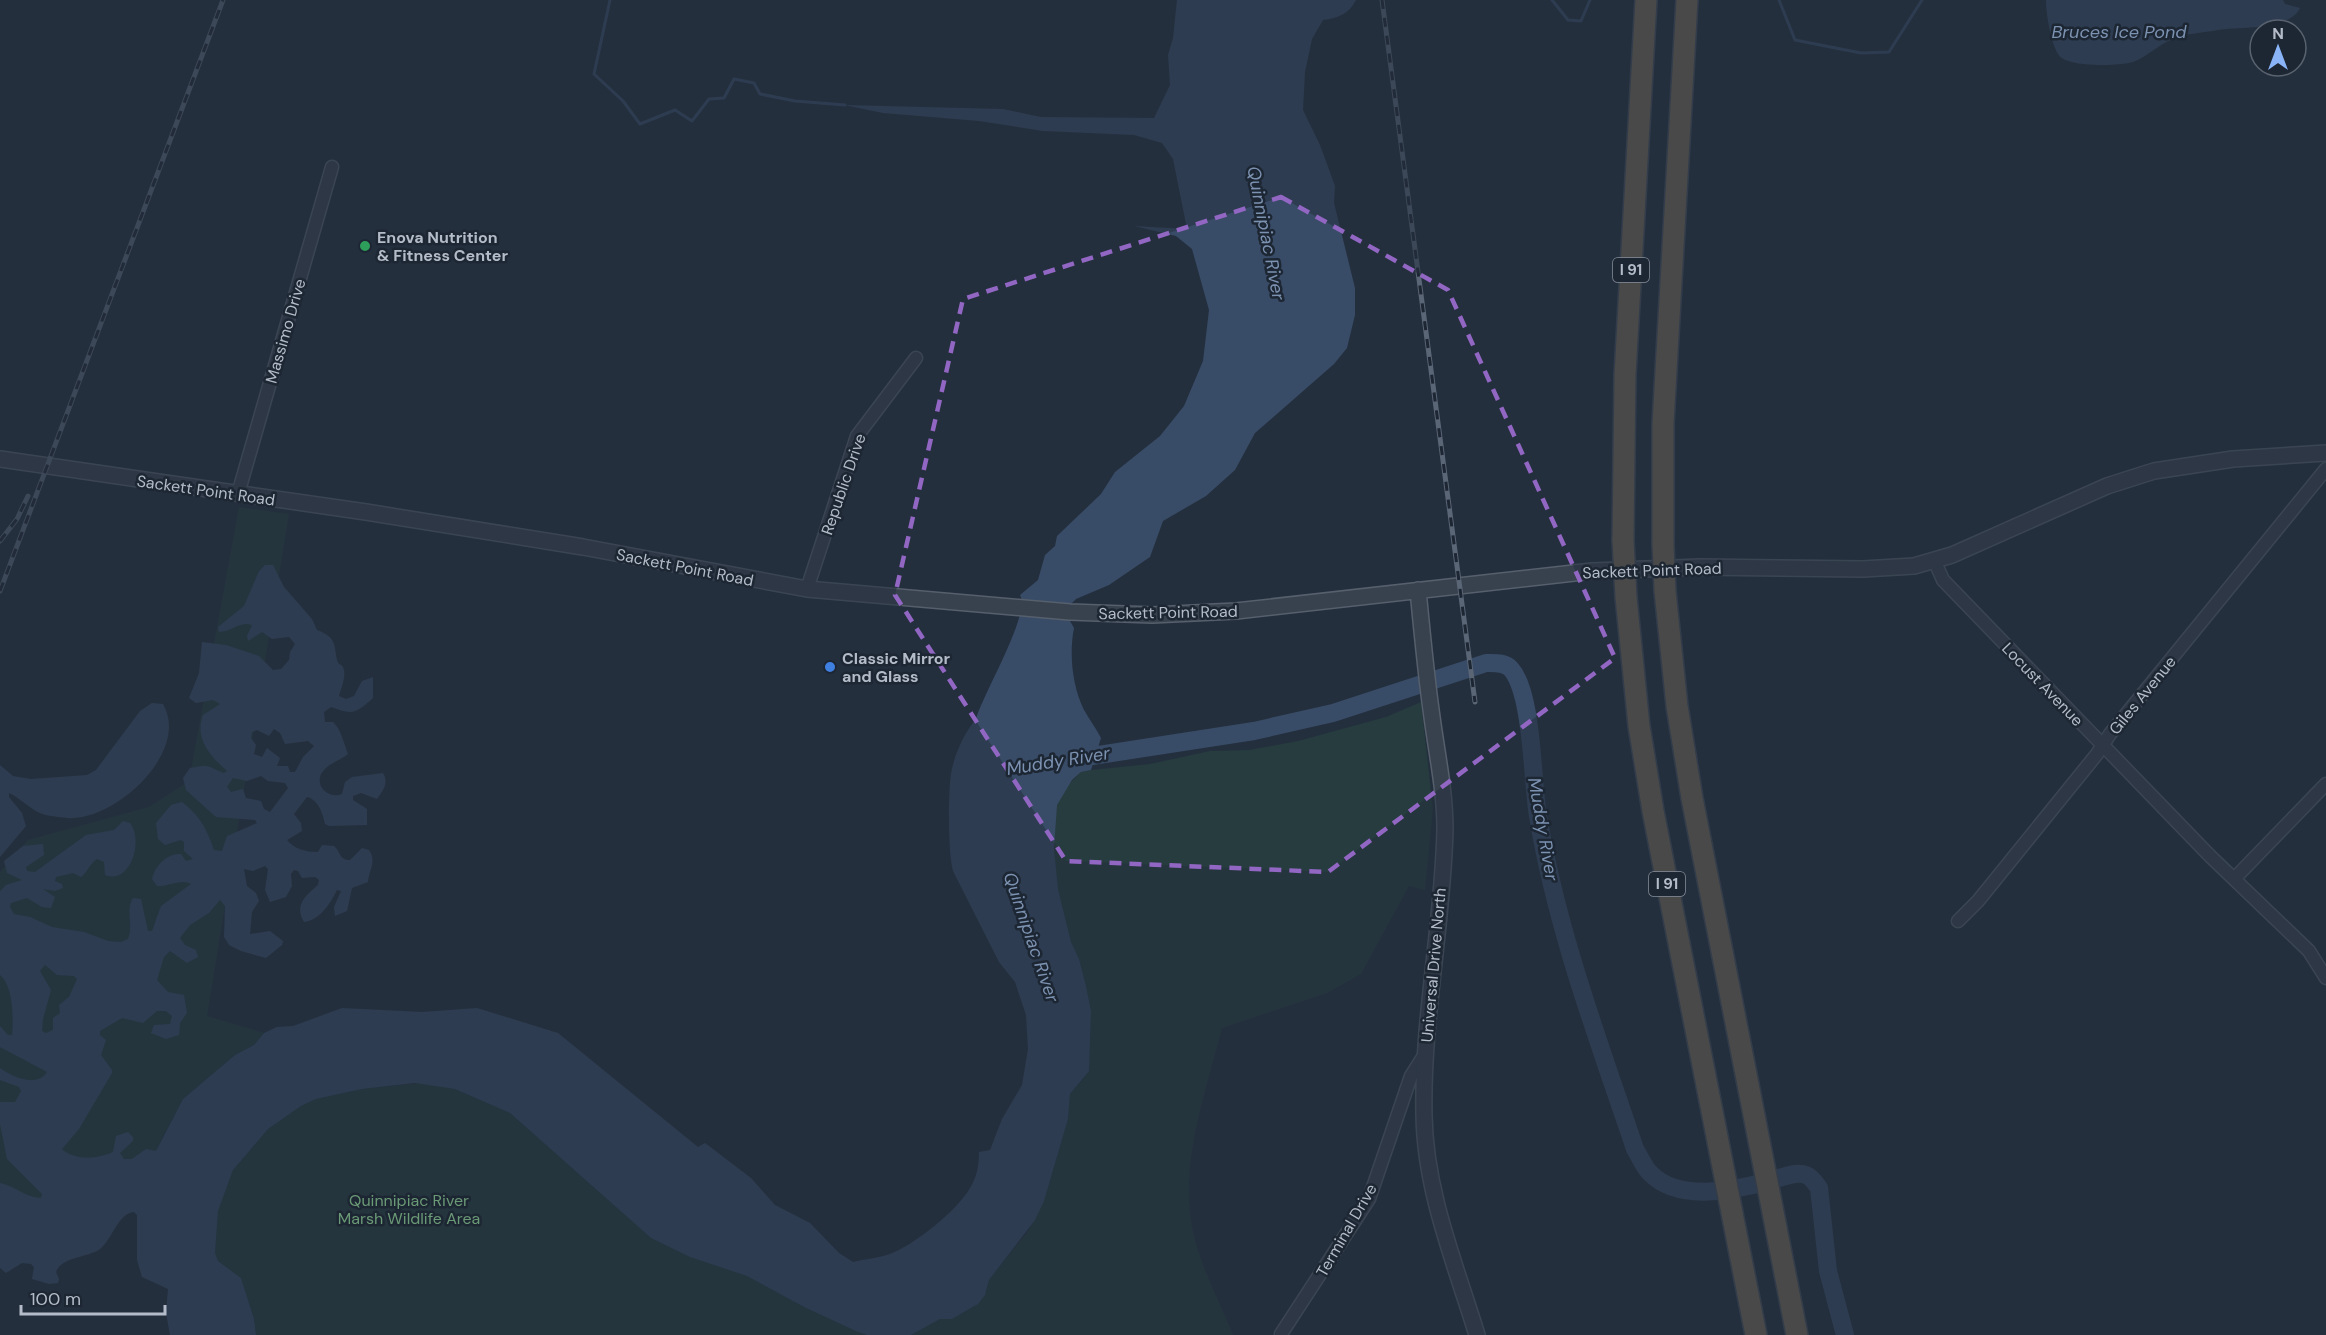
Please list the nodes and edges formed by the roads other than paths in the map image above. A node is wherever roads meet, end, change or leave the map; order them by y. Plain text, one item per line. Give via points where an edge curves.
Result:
1 (1646, 0) edge
2 (1691, 5) edge
3 (332, 167) dead end
4 (915, 358) dead end
5 (2326, 453) edge
6 (0, 459) edge
7 (2326, 468) edge
8 (238, 494) junction
9 (1935, 562) junction
10 (807, 589) junction
11 (1418, 590) junction
12 (2103, 745) junction
13 (2326, 784) edge
14 (2234, 879) junction
15 (1958, 921) dead end
16 (2326, 978) edge
17 (1425, 1053) junction
18 (1281, 1334) edge
19 (1477, 1335) edge
20 (1756, 1335) edge
21 (1797, 1335) edge

1 - 20 highway, I 91, bridge via 1625,375 1626,597 1645,768
2 - 21 highway, I 91, bridge via 1663,424 1665,591 1685,758
3 - 8 street, Massimo Drive
4 - 10 street, Republic Drive via 857,436
5 - 9 street, Sackett Point Road via 2234,459 2154,471 2107,486
6 - 8 street, Sackett Point Road
7 - 12 street, Giles Avenue
8 - 10 street, Sackett Point Road via 583,547
9 - 11 street, Sackett Point Road via 1886,568 1613,570
9 - 12 street, Locust Avenue via 1943,580
10 - 11 street, Sackett Point Road via 1133,615 1209,613
11 - 17 street, Universal Drive North via 1443,786 1444,830
12 - 14 street, Locust Avenue
12 - 15 street, Giles Avenue
13 - 14 street
14 - 16 street, Locust Avenue via 2309,951
17 - 18 street, Terminal Drive via 1411,1076 1369,1199
17 - 19 street, Universal Drive North via 1424,1117 1429,1172

